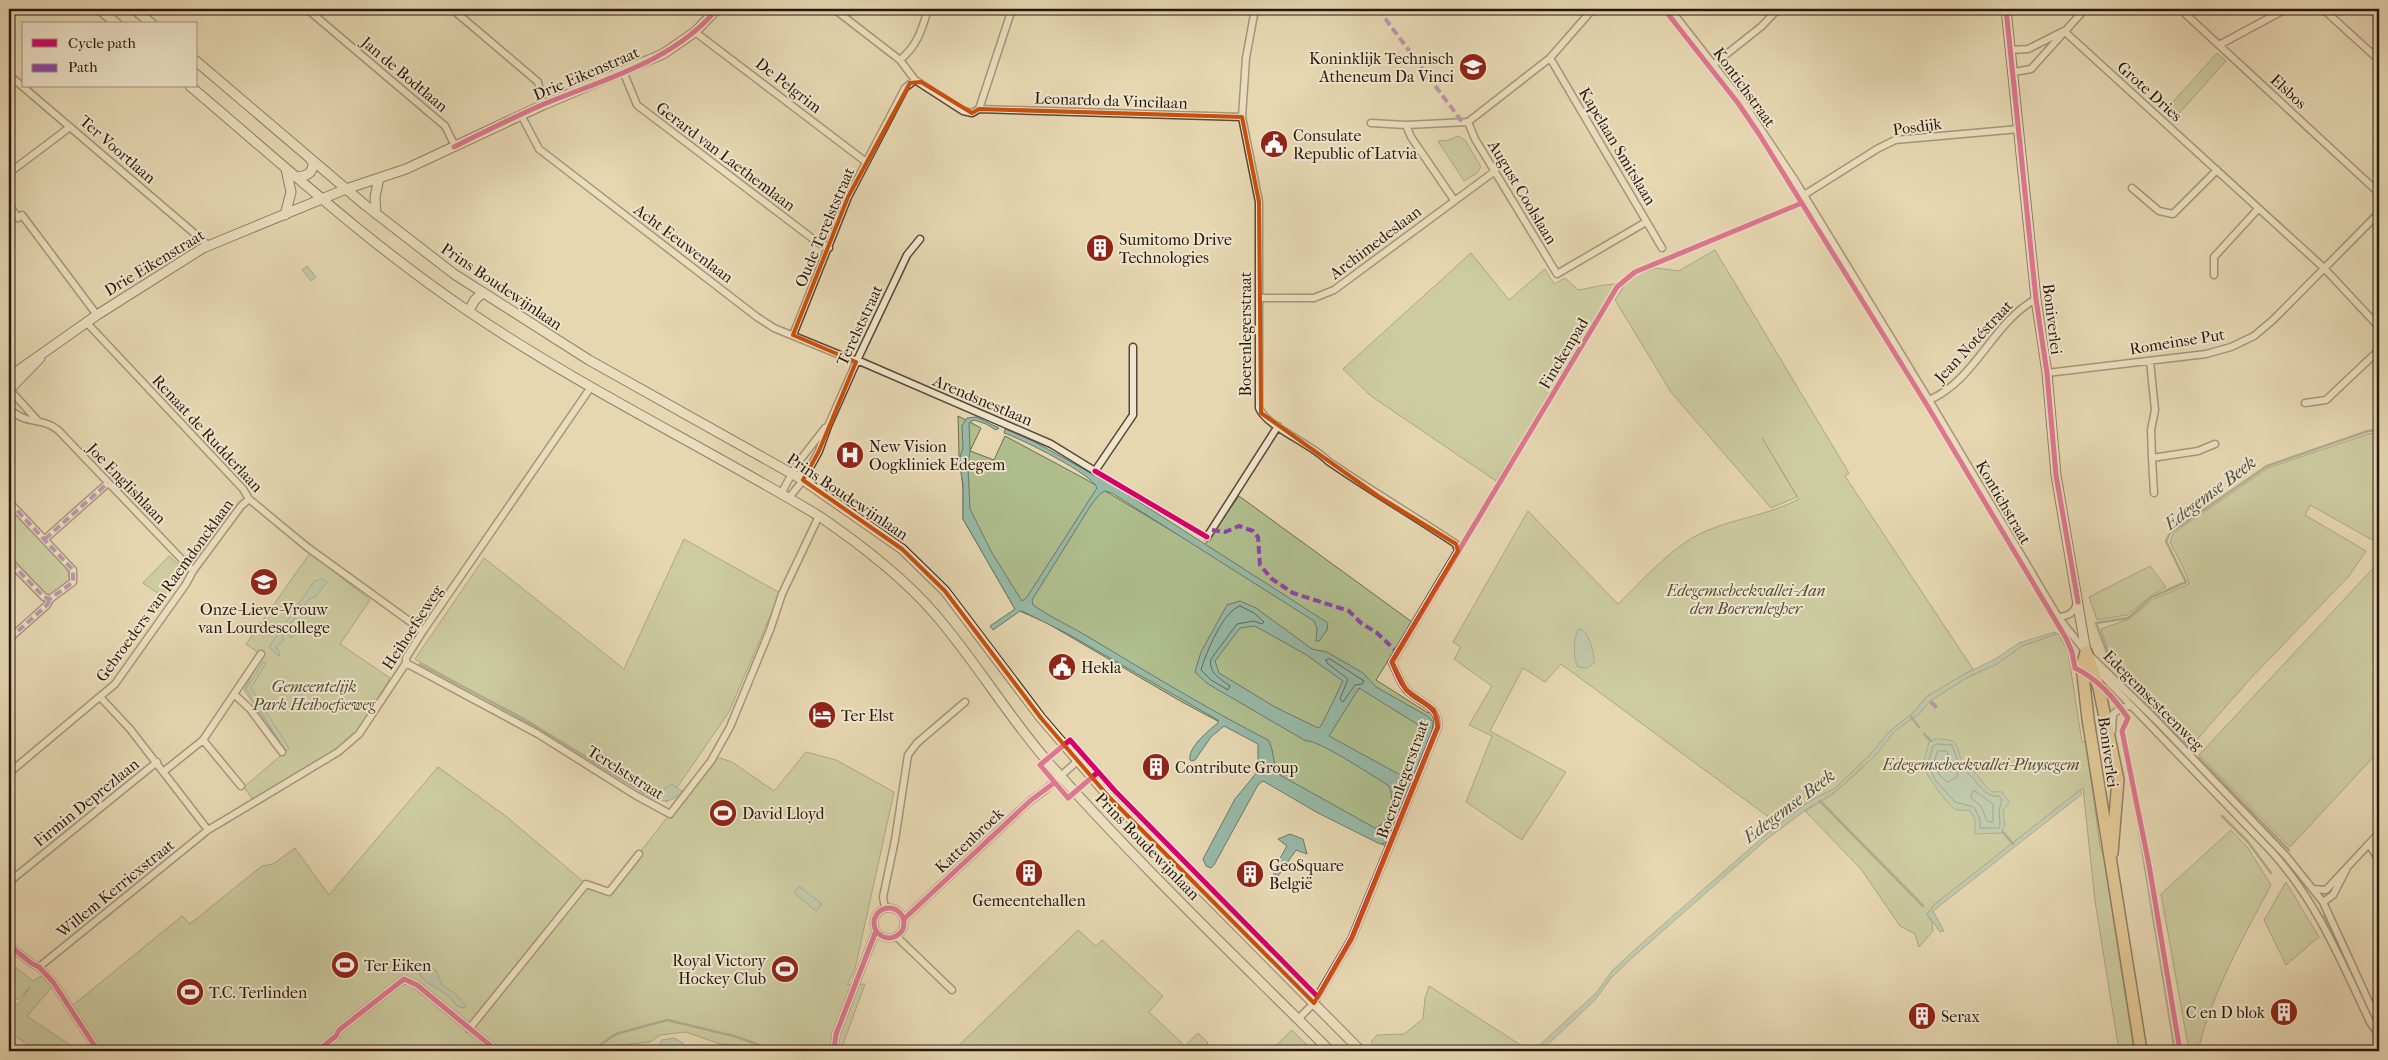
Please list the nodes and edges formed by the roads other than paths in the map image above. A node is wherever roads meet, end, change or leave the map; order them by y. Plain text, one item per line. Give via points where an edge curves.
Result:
1 (99, 9) edge
2 (134, 9) edge
3 (306, 9) edge
4 (452, 9) edge
5 (717, 9) edge
6 (834, 9) edge
7 (928, 9) edge
8 (1012, 9) edge
9 (1256, 9) edge
10 (1593, 9) edge
11 (1670, 9) edge
12 (1778, 9) edge
13 (2006, 9) edge
14 (2085, 9) edge
15 (2180, 9) edge
16 (2286, 9) edge
17 (2323, 9) edge
18 (115, 22) edge
19 (150, 22) edge
20 (2064, 31) junction
21 (695, 32) junction
22 (2219, 45) junction
23 (2011, 50) junction
24 (1550, 58) junction
25 (900, 60) junction
26 (2379, 60) edge
27 (198, 63) edge
28 (1714, 64) junction
29 (623, 72) junction
30 (2014, 72) junction
31 (9, 74) edge
32 (915, 80) junction
33 (22, 85) edge
34 (25, 88) edge
35 (192, 88) edge
36 (543, 104) junction
37 (979, 109) junction
38 (521, 115) junction
39 (1242, 117) junction
40 (1468, 122) junction
41 (1371, 123) dead end
42 (1406, 125) junction
43 (70, 127) junction
44 (2019, 129) junction
45 (455, 146) junction
46 (311, 159) junction
47 (866, 162) junction
48 (286, 169) junction
49 (2217, 170) junction
50 (1495, 171) junction
51 (9, 172) edge
52 (296, 177) junction
53 (379, 178) junction
54 (2132, 188) dead end
55 (346, 189) junction
56 (2379, 193) edge
57 (1804, 195) junction
58 (323, 199) junction
59 (1454, 200) junction
60 (9, 205) edge
61 (2258, 209) junction
62 (2379, 213) edge
63 (376, 214) junction
64 (285, 215) junction
65 (1646, 222) junction
66 (920, 239) dead end
67 (208, 246) junction
68 (829, 248) junction
69 (1662, 248) dead end
70 (2324, 268) junction
71 (2214, 275) dead end
72 (482, 293) junction
73 (1259, 298) junction
74 (2036, 298) junction
75 (469, 311) junction
76 (97, 315) junction
77 (87, 322) junction
78 (2379, 328) edge
79 (793, 335) junction
80 (1133, 347) dead end
81 (2379, 350) edge
82 (45, 352) junction
83 (857, 360) junction
84 (2150, 362) junction
85 (2047, 373) junction
86 (9, 376) edge
87 (591, 387) junction
88 (9, 390) edge
89 (1930, 400) junction
90 (2305, 403) dead end
91 (9, 408) edge
92 (38, 421) junction
93 (828, 426) junction
94 (1278, 426) junction
95 (2215, 444) dead end
96 (2152, 458) junction
97 (792, 474) junction
98 (803, 480) junction
99 (108, 483) junction
100 (2154, 494) dead end
101 (785, 496) junction
102 (249, 499) junction
103 (9, 502) edge
104 (819, 516) junction
105 (1207, 537) dead end
106 (45, 539) junction
107 (9, 561) edge
108 (193, 571) junction
109 (50, 599) junction
110 (2078, 602) junction
111 (2058, 617) junction
112 (423, 631) junction
113 (2071, 634) junction
114 (9, 638) edge
115 (2086, 652) junction
116 (261, 654) dead end
117 (406, 663) junction
118 (2082, 666) junction
119 (234, 694) junction
120 (101, 698) junction
121 (965, 702) dead end
122 (2130, 706) junction
123 (202, 740) junction
124 (2112, 744) junction
125 (282, 752) dead end
126 (1080, 758) junction
127 (156, 762) junction
128 (163, 772) junction
129 (9, 773) edge
130 (1057, 779) junction
131 (241, 786) dead end
132 (208, 830) junction
133 (2379, 833) edge
134 (2369, 844) junction
135 (640, 854) dead end
136 (2111, 857) junction
137 (2379, 860) edge
138 (2292, 869) junction
139 (2346, 870) junction
140 (9, 882) edge
141 (2313, 889) junction
142 (2307, 896) junction
143 (2323, 902) junction
144 (884, 908) junction
145 (904, 919) junction
146 (876, 931) junction
147 (896, 937) junction
148 (9, 944) edge
149 (39, 967) junction
150 (952, 990) dead end
151 (1314, 1004) junction
152 (1298, 1019) junction
153 (2379, 1024) edge
154 (469, 1029) junction
155 (2379, 1035) edge
156 (98, 1051) edge
157 (317, 1051) edge
158 (496, 1051) edge
159 (834, 1051) edge
160 (1330, 1051) edge
161 (1361, 1051) edge
162 (2141, 1051) edge

1 - 18 main road
2 - 19 main road
3 - 45 street, Jan de Bodtlaan via 445,126
4 - 36 street via 538,82
5 - 21 main road, Drie Eikenstraat
6 - 25 street
7 - 25 street via 921,35
8 - 37 street
9 - 39 street, Boerenlegerstraat via 1246,58
10 - 24 street
11 - 28 street, Kontichstraat
12 - 28 street
13 - 23 main road, Boniverlei
14 - 20 street
15 - 22 street, Elsbos
16 - 22 street
17 - 26 street
20 - 23 street via 2028,49
20 - 30 street via 2031,69
20 - 49 street, Grote Dries
21 - 29 main road, Drie Eikenstraat via 663,54
21 - 47 street, De Pelgrim
22 - 56 street, Elsbos
23 - 30 main road, Boniverlei
24 - 40 street
24 - 65 street, Kapelaan Smitslaan
25 - 32 street
27 - 46 main road, Prins Boudewijnlaan
28 - 57 street, Kontichstraat via 1772,144
29 - 36 main road, Drie Eikenstraat
29 - 68 street, Gerard van Laethemlaan via 637,105
30 - 44 main road, Boniverlei
31 - 33 street, Ter Voortlaan
32 - 37 street, Leonardo da Vincilaan via 964,110 972,112
32 - 47 street, Oude Terelststraat via 905,88
34 - 43 street, Ter Voortlaan
35 - 48 main road, Prins Boudewijnlaan
36 - 38 main road, Drie Eikenstraat
37 - 39 street, Leonardo da Vincilaan
38 - 45 main road, Drie Eikenstraat
38 - 79 street, Acht Eeuwenlaan via 539,149 757,317
39 - 73 street, Boerenlegerstraat via 1258,190
40 - 42 street
40 - 50 street, August Coolslaan
41 - 42 street
42 - 59 street via 1411,138
43 - 51 street
43 - 67 street, Ter Voortlaan
44 - 57 street, Posdijk via 1895,140
44 - 74 main road, Boniverlei
45 - 53 main road, Drie Eikenstraat
46 - 52 main road via 311,172
46 - 55 main road, Prins Boudewijnlaan
47 - 68 street, Oude Terelststraat via 848,197
48 - 52 main road, Prins Boudewijnlaan
48 - 64 main road via 291,192
49 - 54 street via 2173,214 2159,211
49 - 61 street, Grote Dries
50 - 59 street, Archimedeslaan
50 - 65 street, August Coolslaan via 1557,274
52 - 58 main road, Prins Boudewijnlaan
53 - 55 main road, Drie Eikenstraat
53 - 63 main road
55 - 58 main road, Drie Eikenstraat
55 - 63 main road, Prins Boudewijnlaan
57 - 89 street, Kontichstraat
58 - 64 main road, Drie Eikenstraat
58 - 75 main road, Prins Boudewijnlaan via 385,250
59 - 73 street, Archimedeslaan via 1334,290 1314,298
60 - 76 street via 18,218 22,215 27,221
61 - 70 street, Grote Dries
61 - 71 street via 2214,257
62 - 70 street, Romeinse Put
63 - 72 main road, Prins Boudewijnlaan
64 - 67 main road, Drie Eikenstraat
65 - 69 street, Kapelaan Smitslaan
66 - 83 street, Terelststraat via 907,255
67 - 76 main road, Drie Eikenstraat
68 - 79 street, Oude Terelststraat
70 - 78 street, Grote Dries
70 - 84 street, Romeinse Put via 2254,336 2206,354
72 - 75 main road
72 - 97 main road, Prins Boudewijnlaan via 588,360
73 - 94 street, Boerenlegerstraat via 1259,408
74 - 85 main road, Boniverlei
74 - 89 street, Jean Notéstraat via 2022,308 1960,379 1945,393
75 - 87 main road, Prins Boudewijnlaan
76 - 77 main road, Drie Eikenstraat
77 - 82 main road, Drie Eikenstraat
77 - 102 street, Renaat de Rudderlaan
79 - 83 street, Acht Eeuwenlaan
80 - 83 street, Arendsnestlaan via 1133,415 1096,471 1051,444
81 - 90 street via 2326,400
82 - 86 main road, Drie Eikenstraat
82 - 88 main road, Drie Eikenstraat
83 - 93 street, Terelststraat
84 - 85 street, Romeinse Put
84 - 96 street via 2155,410 2151,430
85 - 110 main road, Boniverlei via 2056,475
87 - 101 main road, Prins Boudewijnlaan
87 - 112 street, Heihoefseweg
88 - 92 street, Joe Englishlaan
89 - 111 street, Kontichstraat
91 - 92 street, Joe Englishlaan via 21,419
92 - 99 street, Joe Englishlaan via 58,430
93 - 97 street, Terelststraat via 808,447
93 - 98 street, Terelststraat
94 - 105 street
94 - 151 street, Boerenlegerstraat via 1378,496 1456,544 1458,551 1392,662 1406,690 1434,710 1438,727 1352,938
95 - 96 street via 2198,451
96 - 100 street
97 - 98 main road, Prins Boudewijnlaan
97 - 101 street, Terelststraat
98 - 101 street, Terelststraat
98 - 126 main road, Prins Boudewijnlaan via 902,549 945,591 1023,694
99 - 106 street
99 - 108 street, Joe Englishlaan
101 - 104 main road, Prins Boudewijnlaan
102 - 108 street, Gebroeders van Raemdoncklaan
102 - 112 street, Renaat de Rudderlaan via 316,553
103 - 106 street
104 - 117 street, Terelststraat via 787,580 770,630 721,744 670,814 538,734
104 - 130 main road, Prins Boudewijnlaan via 897,576 934,613
106 - 109 street via 73,570 74,576 73,582
107 - 109 street via 44,597
108 - 120 street, Gebroeders van Raemdoncklaan via 115,684
109 - 114 street
110 - 111 street via 2071,614
110 - 115 main road, Boniverlei
111 - 113 street, Kontichstraat
112 - 117 street, Heihoefseweg
113 - 115 street, Kontichstraat
113 - 118 street, Kontichstraat via 2080,652
115 - 118 highway, Boniverlei
115 - 122 street, Edegemsesteenweg via 2100,675
115 - 124 highway, Boniverlei via 2099,688
115 - 138 street, Edegemsesteenweg via 2154,719
116 - 119 street
117 - 132 street, Heihoefseweg via 358,734 338,752
118 - 136 highway, Boniverlei via 2096,780
119 - 123 street
119 - 125 street via 250,709
120 - 127 street
120 - 129 street, Gebroeders van Raemdoncklaan
121 - 144 street via 917,743 908,755 896,840 883,897
122 - 124 street, Boniverlei via 2113,714
122 - 138 street, Edegemsesteenweg
123 - 128 street
123 - 131 street
124 - 136 highway, Boniverlei via 2118,780
126 - 130 street, Kattenbroek
126 - 151 main road, Prins Boudewijnlaan via 1109,797
127 - 128 street
127 - 140 street, Firmin Deprezlaan
128 - 132 street
130 - 145 street, Kattenbroek
130 - 152 main road, Prins Boudewijnlaan
132 - 149 street, Willem Kerricxstraat
133 - 134 street
134 - 137 street
134 - 139 street
135 - 154 street via 609,892 586,884
136 - 162 highway, Boniverlei
138 - 141 street, Edegemsesteenweg
138 - 142 street, Edegemsesteenweg
139 - 141 street via 2326,890
139 - 143 street via 2333,895
141 - 143 street, Edegemsesteenweg
142 - 143 street
142 - 155 street, Edegemsesteenweg
143 - 153 street, Edegemsesteenweg
144 - 145 street via 895,908
144 - 146 street via 874,919
145 - 147 street, Kattenbroek via 904,930
146 - 147 street via 886,938
146 - 159 street via 836,1034
147 - 150 street
148 - 149 street
149 - 156 street
151 - 152 street
151 - 161 main road, Prins Boudewijnlaan
152 - 160 main road, Prins Boudewijnlaan
154 - 157 street via 417,985 404,979
154 - 158 street

